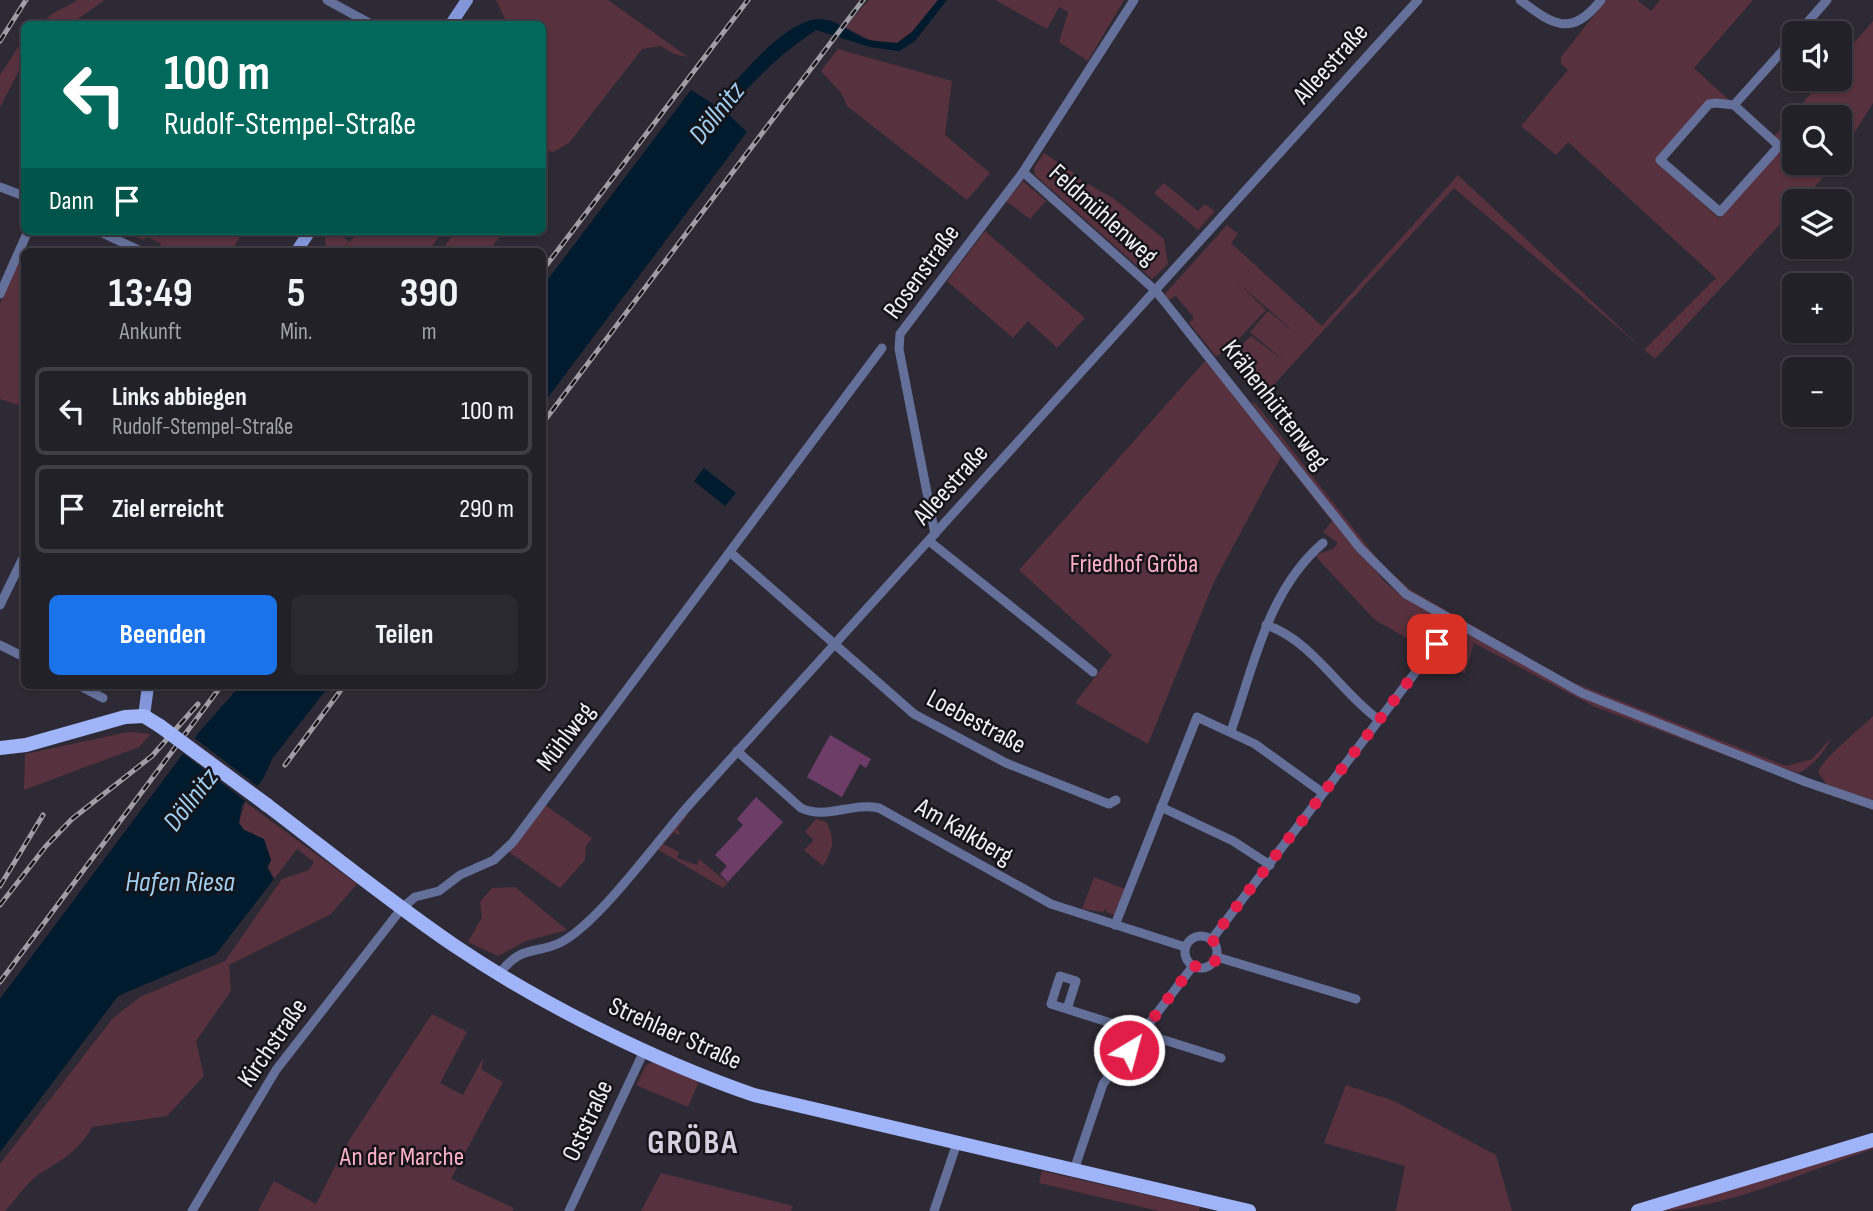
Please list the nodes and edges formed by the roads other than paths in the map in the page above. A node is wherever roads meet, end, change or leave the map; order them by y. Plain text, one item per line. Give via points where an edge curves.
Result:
1 (327, 0) edge
2 (467, 0) edge
3 (1134, 0) edge
4 (1418, 0) edge
5 (1520, 0) edge
6 (1601, 0) edge
7 (1827, 0) edge
8 (366, 21) edge
9 (453, 21) edge
10 (1809, 21) edge
11 (1782, 51) edge
12 (1734, 105) junction
13 (1023, 172) junction
14 (0, 187) edge
15 (21, 195) edge
16 (26, 235) edge
17 (107, 235) edge
18 (134, 248) edge
19 (1156, 290) junction
20 (0, 294) edge
21 (882, 348) dead end
22 (932, 537) junction
23 (1323, 543) dead end
24 (731, 553) junction
25 (21, 562) edge
26 (0, 605) edge
27 (1266, 625) junction
28 (1434, 637) dead end
29 (0, 645) edge
30 (834, 645) junction
31 (21, 656) edge
32 (1093, 672) dead end
33 (86, 689) edge
34 (148, 689) edge
35 (103, 698) dead end
36 (144, 716) junction
37 (1378, 720) junction
38 (1231, 731) junction
39 (0, 748) edge
40 (737, 751) junction
41 (1323, 793) junction
42 (1116, 800) dead end
43 (1873, 804) edge
44 (1161, 807) junction
45 (1270, 865) junction
46 (402, 908) junction
47 (1115, 925) junction
48 (1212, 939) junction
49 (1185, 947) junction
50 (1217, 957) junction
51 (1193, 966) junction
52 (500, 973) junction
53 (1356, 999) dead end
54 (1068, 1009) dead end
55 (1141, 1033) junction
56 (645, 1049) junction
57 (1221, 1058) dead end
58 (1873, 1140) edge
59 (957, 1143) junction
60 (1074, 1170) junction
61 (192, 1211) edge
62 (569, 1211) edge
63 (934, 1211) edge
64 (1249, 1211) edge
65 (1638, 1211) edge

1 - 8 street
2 - 9 main road
3 - 13 street, Rosenstraße
4 - 19 street, Alleestraße
5 - 6 street via 1546,19 1562,24 1583,19
7 - 10 street
11 - 12 street
12 - 12 street via 1779,146 1720,212 1660,160 1709,104
13 - 19 street, Feldmühlenweg
13 - 22 street, Rosenstraße via 900,334
14 - 15 street
16 - 20 street
17 - 18 street
19 - 22 street, Alleestraße
19 - 43 street, Krähenhüttenweg via 1359,547 1406,594 1564,684 1806,782
21 - 24 street, Mühlweg
22 - 30 street, Alleestraße
22 - 32 street
23 - 27 street via 1307,556
24 - 30 street
24 - 46 street, Mühlweg via 513,842 494,860 460,875 439,891 415,897
25 - 26 street
27 - 37 street via 1289,635 1355,703
27 - 38 street
28 - 37 street via 1437,644
29 - 31 street
30 - 40 street, Alleestraße
30 - 42 street, Loebestraße via 914,714 977,748 1087,796 1109,804
33 - 35 street
34 - 36 main road
36 - 39 main road via 106,722 26,746
36 - 46 main road, Strehlaer Straße, bridge
37 - 41 street
38 - 41 street via 1273,755
38 - 44 street via 1197,717
40 - 47 street, Am Kalkberg via 810,812 865,805 879,808 1042,900
40 - 52 street, Alleestraße via 579,929 565,940 518,955
41 - 45 street
44 - 45 street via 1233,841
44 - 47 street
45 - 48 street
46 - 52 main road, Strehlaer Straße
46 - 61 street, Kirchstraße via 276,1070
47 - 49 street, Am Kalkberg
48 - 49 street via 1195,936
48 - 50 street
49 - 51 street
50 - 51 street via 1207,967
50 - 53 street
51 - 55 street
52 - 56 main road, Strehlaer Straße
54 - 55 street
55 - 57 street
55 - 60 street via 1103,1084
56 - 59 main road, Strehlaer Straße via 754,1095
56 - 62 street, Oststraße
58 - 65 main road
59 - 60 main road, Strehlaer Straße
59 - 63 street
60 - 64 main road, Strehlaer Straße

